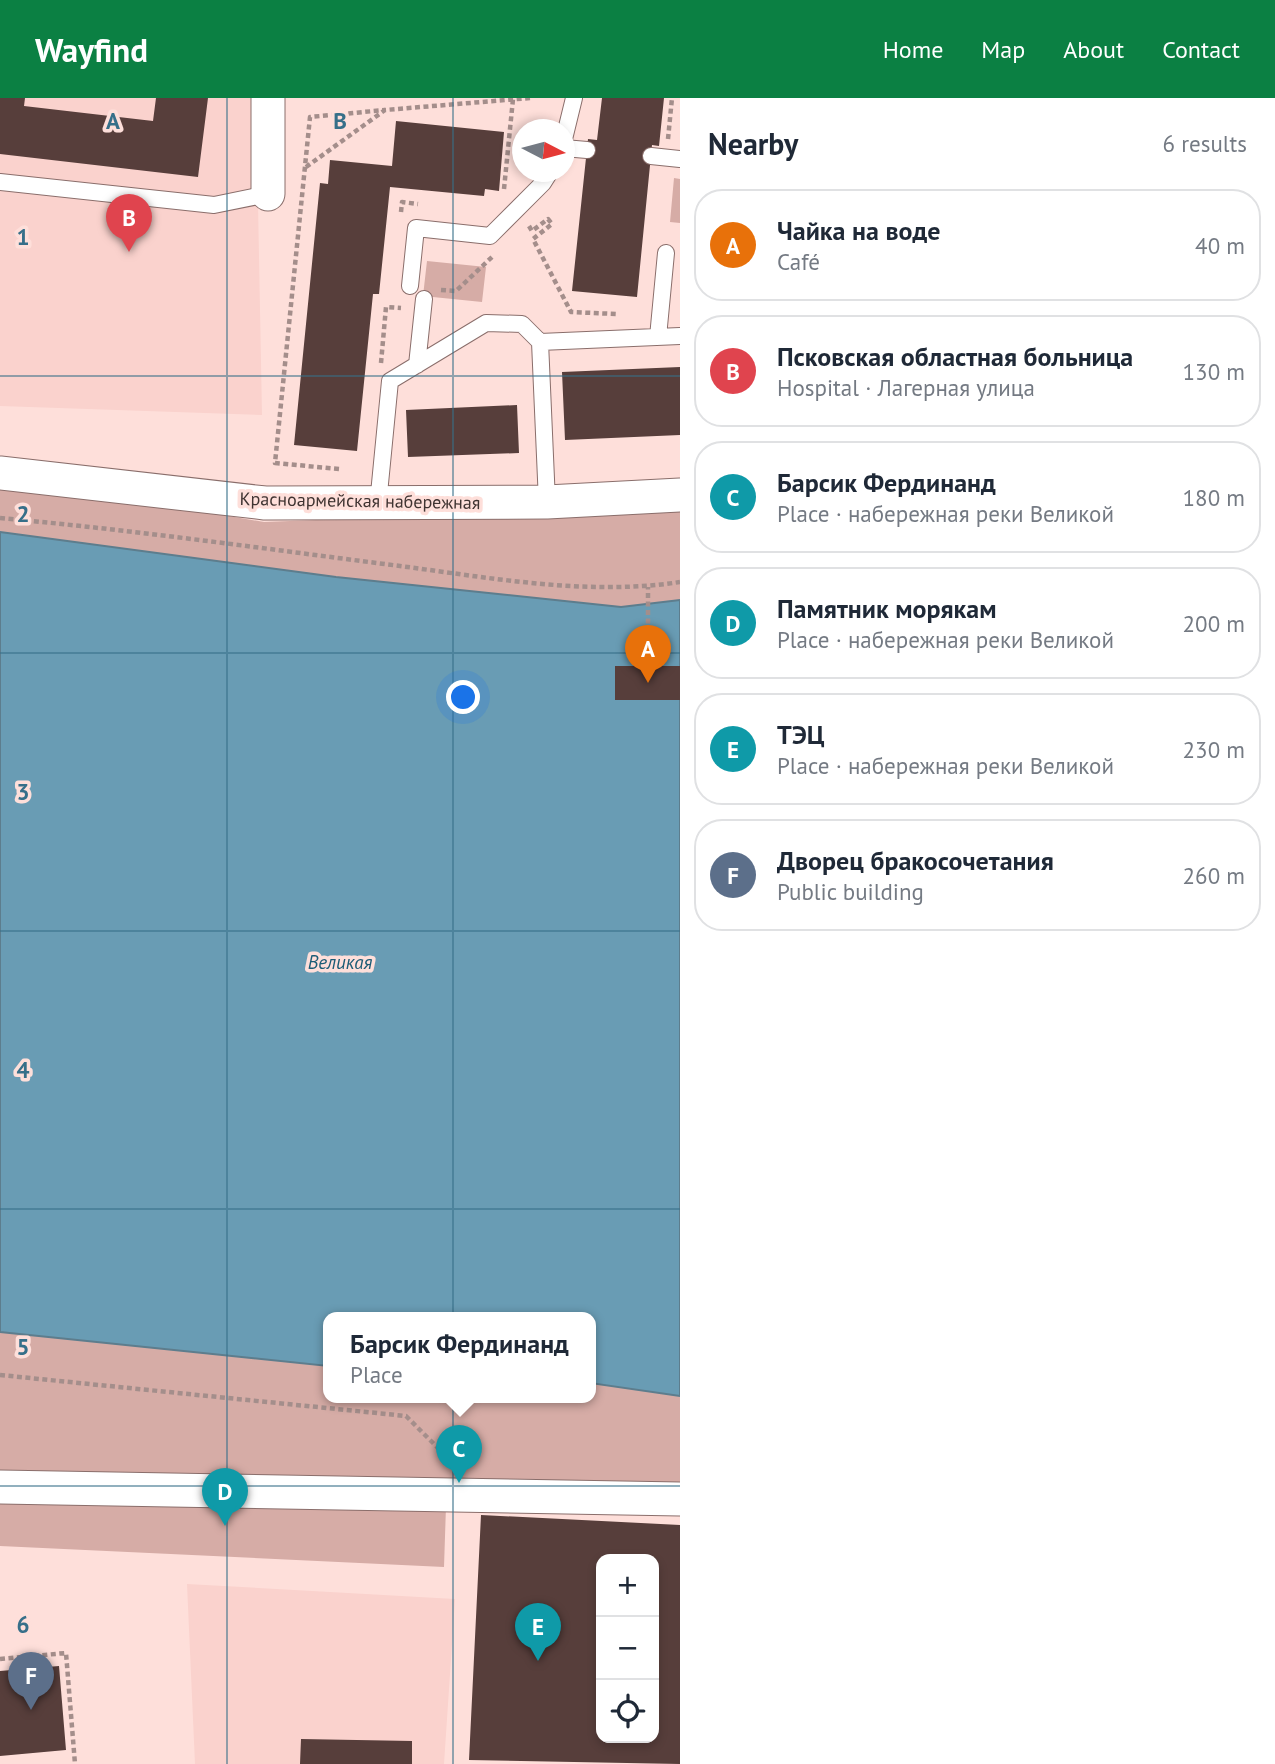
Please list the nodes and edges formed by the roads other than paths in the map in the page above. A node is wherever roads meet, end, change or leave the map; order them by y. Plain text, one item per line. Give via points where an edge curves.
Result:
1 (268, 98) edge
2 (574, 98) edge
3 (569, 119) edge
4 (575, 149) edge
5 (587, 150) dead end
6 (0, 182) edge
7 (544, 182) edge
8 (268, 194) joint
9 (666, 253) dead end
10 (410, 286) dead end
11 (424, 299) dead end
12 (680, 336) edge
13 (657, 337) junction
14 (540, 342) junction
15 (417, 365) junction
16 (0, 473) edge
17 (380, 489) junction
18 (680, 495) edge
19 (547, 502) junction
20 (0, 1487) edge
21 (680, 1499) edge

1 - 8 street
2 - 3 lane
4 - 5 lane
6 - 8 lane via 214,205
7 - 10 lane via 490,236 416,228
9 - 13 lane
11 - 15 lane
12 - 13 lane
13 - 14 lane
14 - 15 lane via 522,324 486,323
14 - 19 lane
15 - 17 lane via 390,382
16 - 17 street, Красноармейская набережная via 265,503
17 - 19 street, Красноармейская набережная
18 - 19 street, Красноармейская набережная
20 - 21 street

